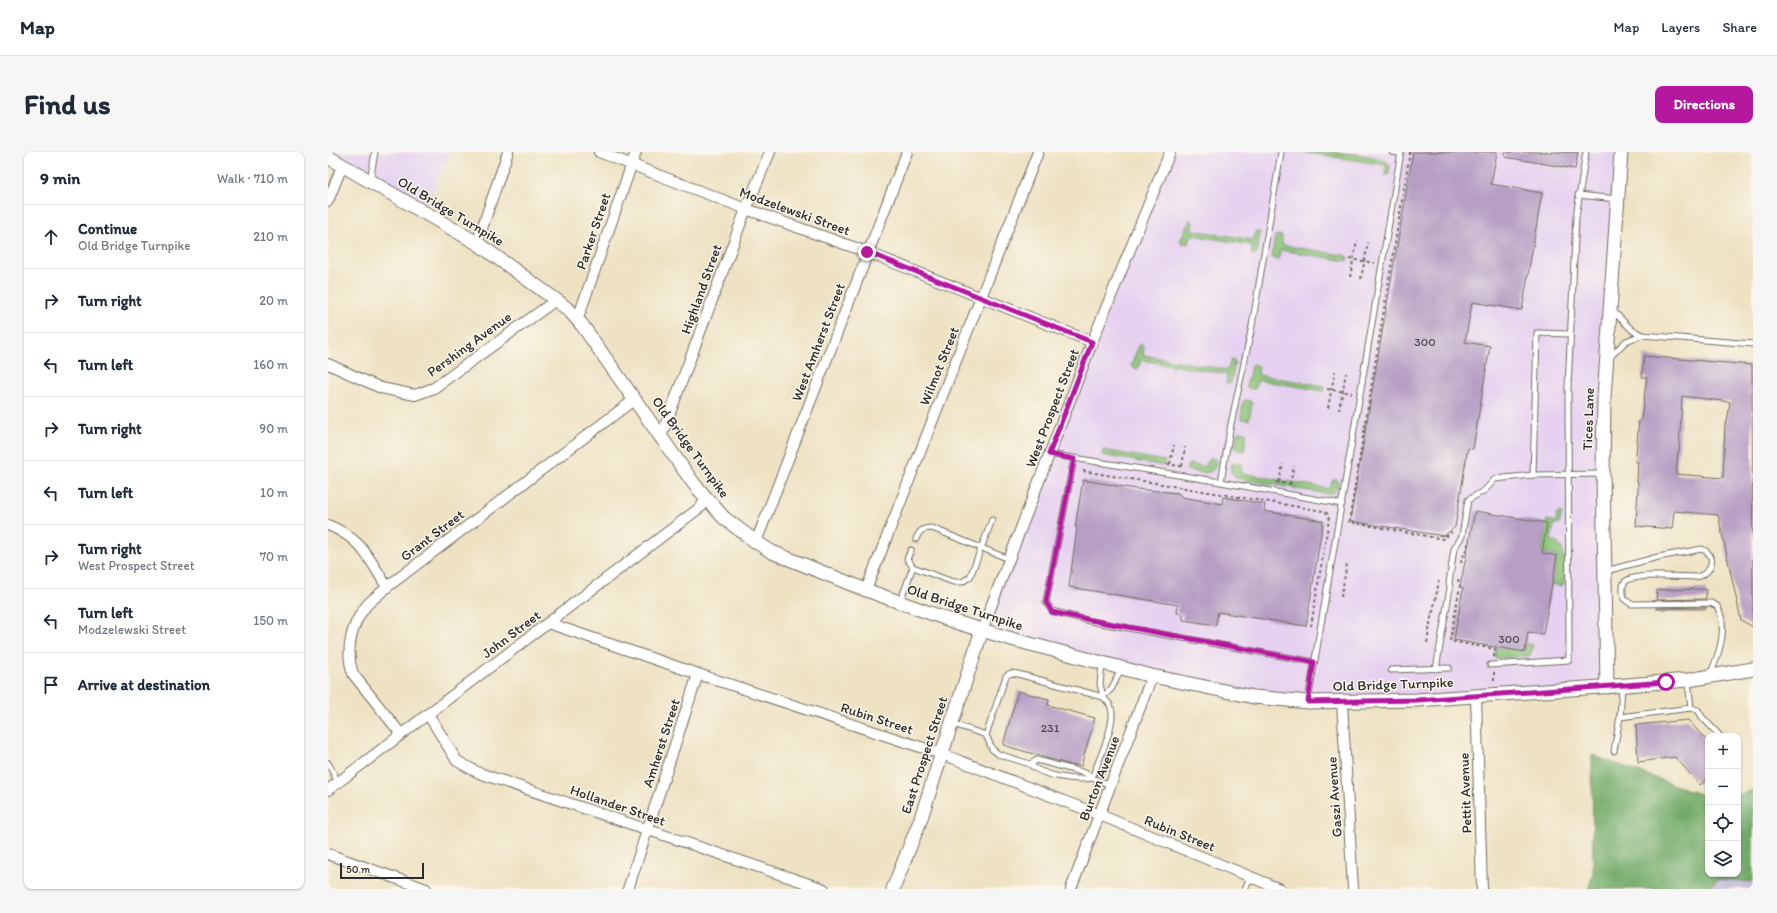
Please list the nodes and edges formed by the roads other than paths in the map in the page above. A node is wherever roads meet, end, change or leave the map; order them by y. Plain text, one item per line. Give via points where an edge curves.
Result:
1 (374, 152) edge
2 (508, 152) edge
3 (598, 152) edge
4 (636, 152) edge
5 (770, 152) edge
6 (907, 152) edge
7 (1038, 152) edge
8 (1170, 152) edge
9 (1281, 152) edge
10 (1392, 152) edge
11 (1586, 152) edge
12 (1621, 152) edge
13 (1401, 153) edge
14 (328, 157) edge
15 (631, 164) junction
16 (342, 166) junction
17 (370, 181) junction
18 (1578, 195) junction
19 (1618, 199) junction
20 (328, 201) edge
21 (746, 209) junction
22 (477, 242) junction
23 (867, 252) junction
24 (981, 298) junction
25 (556, 300) junction
26 (1610, 308) junction
27 (578, 318) junction
28 (1570, 334) junction
29 (1642, 335) junction
30 (1092, 342) junction
31 (1753, 344) edge
32 (1606, 362) junction
33 (328, 364) edge
34 (635, 399) junction
35 (661, 437) junction
36 (1049, 454) junction
37 (1074, 459) junction
38 (1603, 474) junction
39 (1532, 475) junction
40 (1568, 475) junction
41 (1221, 482) junction
42 (705, 497) junction
43 (1342, 504) junction
44 (992, 520) dead end
45 (328, 525) edge
46 (916, 539) dead end
47 (756, 542) junction
48 (981, 548) junction
49 (911, 550) dead end
50 (1009, 559) junction
51 (913, 567) junction
52 (1605, 571) junction
53 (387, 587) junction
54 (866, 590) junction
55 (900, 603) junction
56 (548, 623) junction
57 (982, 630) junction
58 (1314, 662) junction
59 (1102, 663) junction
60 (1490, 665) dead end
61 (1122, 668) junction
62 (1436, 668) junction
63 (1449, 668) dead end
64 (1753, 669) edge
65 (1391, 670) dead end
66 (698, 674) junction
67 (1152, 676) junction
68 (1709, 678) junction
69 (1688, 680) junction
70 (1622, 685) junction
71 (1606, 687) junction
72 (1476, 696) junction
73 (1103, 697) junction
74 (1308, 702) junction
75 (1342, 702) junction
76 (1691, 708) junction
77 (428, 714) junction
78 (1620, 717) junction
79 (952, 723) junction
80 (1717, 733) edge
81 (401, 734) junction
82 (986, 735) junction
83 (1614, 751) dead end
84 (942, 754) junction
85 (328, 763) edge
86 (1030, 764) junction
87 (1092, 778) junction
88 (338, 782) junction
89 (1111, 785) junction
90 (328, 790) edge
91 (1100, 815) junction
92 (647, 830) junction
93 (328, 854) edge
94 (1250, 877) junction
95 (426, 889) edge
96 (628, 889) edge
97 (824, 889) edge
98 (893, 889) edge
99 (1071, 889) edge
100 (1245, 889) edge
101 (1280, 889) edge
102 (1353, 889) edge
103 (1482, 889) edge

1 - 17 lane
2 - 22 street
3 - 15 street, Modzelewski Street
4 - 15 street, Parker Street
5 - 21 street, Highland Street
6 - 23 street, West Amherst Street
7 - 24 street, Wilmot Street
8 - 30 street, West Prospect Street
9 - 41 lane via 1252,326
10 - 13 lane
11 - 18 lane
12 - 19 street, Tices Lane
13 - 43 lane
14 - 16 street, Old Bridge Turnpike
15 - 21 street, Modzelewski Street
15 - 27 street, Parker Street
16 - 17 street, Old Bridge Turnpike
16 - 20 street
17 - 22 street, Old Bridge Turnpike
18 - 19 lane
18 - 28 lane
19 - 26 street, Tices Lane
21 - 23 street, Modzelewski Street
21 - 35 street, Highland Street
22 - 25 street, Old Bridge Turnpike
23 - 24 street, Modzelewski Street
23 - 47 street, West Amherst Street
24 - 30 street, Modzelewski Street
24 - 54 street, Wilmot Street
25 - 27 street, Old Bridge Turnpike
25 - 33 street, Pershing Avenue via 434,388 415,394 381,388
26 - 29 lane via 1632,330
26 - 32 street, Tices Lane
27 - 34 street, Old Bridge Turnpike
28 - 39 lane via 1537,333
28 - 40 lane
29 - 31 lane
29 - 32 lane via 1626,341
30 - 36 street, West Prospect Street
32 - 38 street, Tices Lane
34 - 35 street, Old Bridge Turnpike
34 - 53 street, Grant Street
35 - 42 street, Old Bridge Turnpike
36 - 37 lane
36 - 50 street, West Prospect Street
37 - 41 lane
37 - 58 lane via 1046,602 1052,612
38 - 40 lane
38 - 52 street, Tices Lane
39 - 40 lane
39 - 62 lane via 1495,479 1485,490 1468,500 1462,534 1454,549
40 - 60 lane via 1569,660
41 - 43 lane
42 - 47 street, Old Bridge Turnpike via 724,518
42 - 56 street, John Street via 702,506
43 - 58 lane
44 - 48 lane
45 - 53 street via 346,533 359,544
46 - 48 lane via 924,528 932,528
47 - 54 street, Old Bridge Turnpike via 772,552
48 - 50 lane
48 - 51 lane via 970,577 962,582 953,582
49 - 51 lane via 907,559
50 - 57 street, West Prospect Street
51 - 55 lane
52 - 68 lane via 1658,557 1702,548 1706,550 1711,559 1711,566 1703,576 1636,578 1625,581 1623,592 1624,599 1631,604 1711,603 1717,606 1723,625 1716,660
52 - 71 street, Tices Lane
53 - 81 street, Grant Street via 360,615 349,651 353,674
54 - 55 street, Old Bridge Turnpike
55 - 57 street, Old Bridge Turnpike
56 - 66 street, Rubin Street
56 - 77 street, John Street
57 - 59 street, Old Bridge Turnpike
57 - 79 street, East Prospect Street
58 - 74 lane
59 - 61 street, Old Bridge Turnpike
59 - 73 lane via 1100,684
61 - 67 street, Old Bridge Turnpike
61 - 73 lane via 1112,688
62 - 63 lane
62 - 65 lane
64 - 68 street, Old Bridge Turnpike
66 - 84 street, Rubin Street
66 - 92 street, Amherst Street
67 - 74 street, Old Bridge Turnpike via 1254,696
67 - 89 street, Burton Avenue
68 - 69 street, Old Bridge Turnpike
69 - 70 street, Old Bridge Turnpike
69 - 76 lane
70 - 71 street, Old Bridge Turnpike
70 - 78 lane
71 - 72 street, Old Bridge Turnpike
72 - 75 street, Old Bridge Turnpike
72 - 103 street, Pettit Avenue
73 - 82 lane via 1011,673 1002,684
73 - 87 lane via 1110,704 1112,713
74 - 75 street, Old Bridge Turnpike
75 - 102 street, Gaszi Avenue
76 - 78 lane
76 - 80 lane via 1698,710
77 - 81 street, John Street
77 - 92 street, Hollander Street via 457,761 479,773
78 - 83 lane
79 - 82 lane
79 - 84 street, East Prospect Street
81 - 88 street, John Street
82 - 86 lane via 992,749 998,754
84 - 91 street, Rubin Street
84 - 98 street, East Prospect Street via 920,821
85 - 88 lane
86 - 87 lane via 1035,770 1076,780
86 - 87 lane via 1037,760 1085,773
87 - 89 lane
88 - 90 street, John Street
89 - 91 street, Burton Avenue
91 - 94 street, Rubin Street
91 - 99 street, Burton Avenue
92 - 96 street, Amherst Street
92 - 97 street, Hollander Street
93 - 95 street
94 - 100 lane
94 - 101 street, Rubin Street

